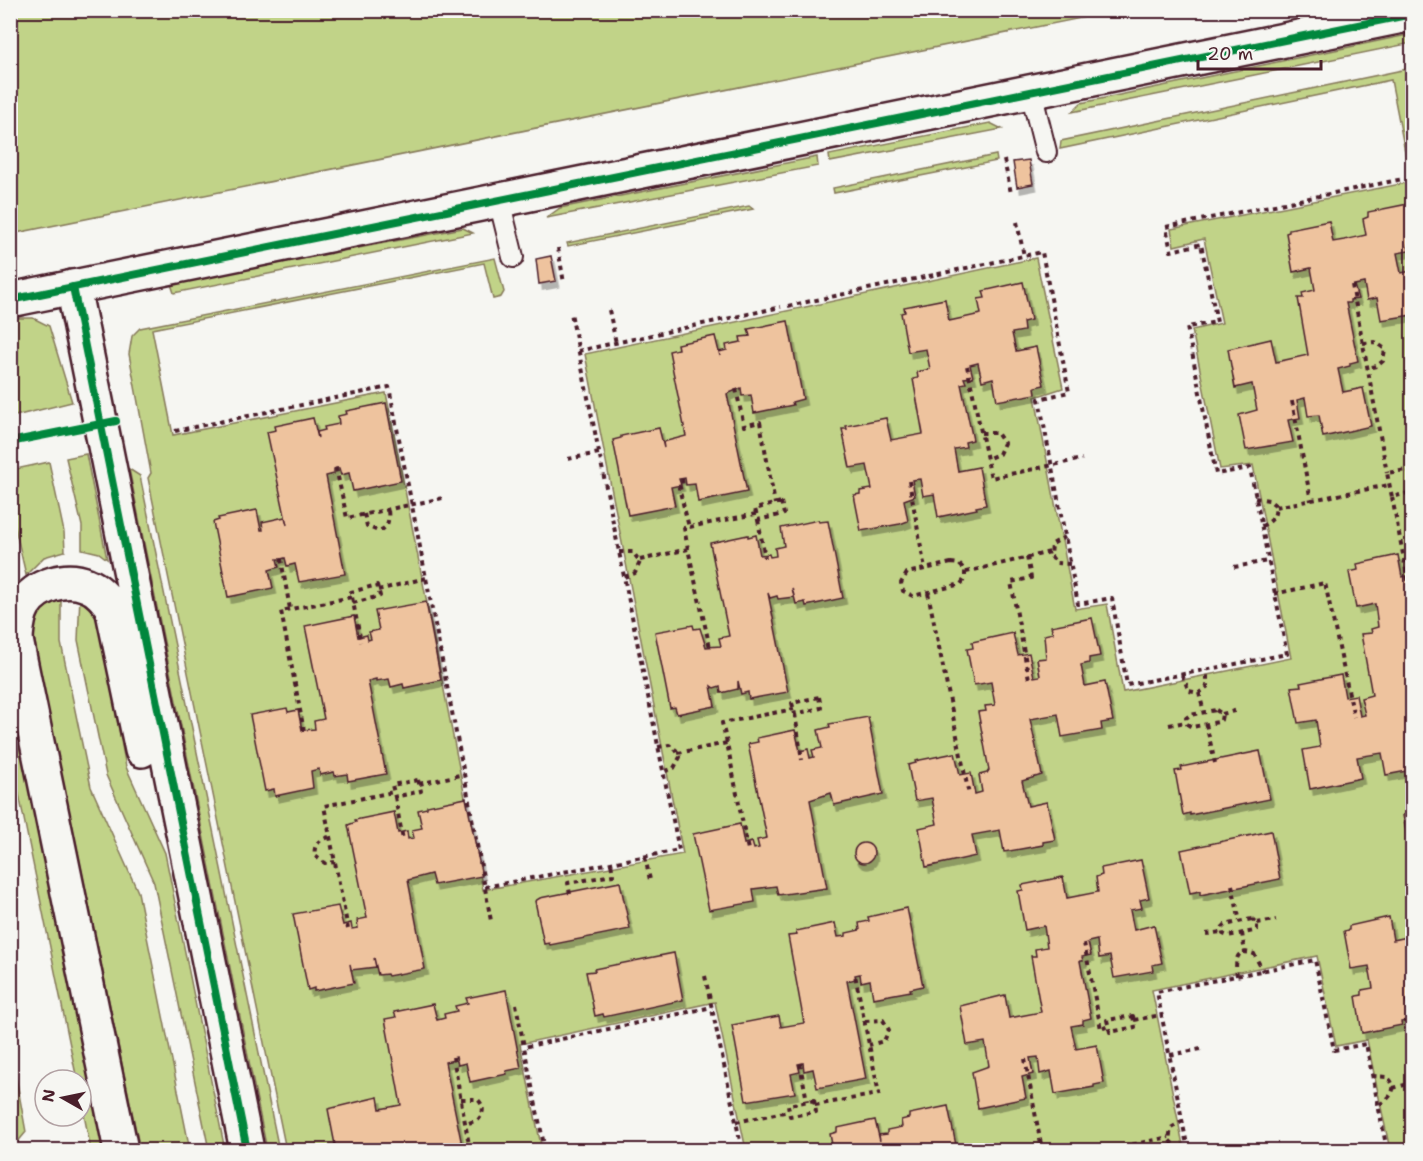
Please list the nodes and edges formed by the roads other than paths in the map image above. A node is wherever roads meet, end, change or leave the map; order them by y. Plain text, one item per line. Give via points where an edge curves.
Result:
1 (1413, 14) edge
2 (1031, 92) junction
3 (1046, 152) dead end
4 (499, 200) junction
5 (513, 257) dead end
6 (73, 287) junction
7 (10, 300) edge
8 (13, 624) edge
9 (187, 857) junction
10 (121, 1150) edge
11 (247, 1150) edge

1 - 2 street
2 - 3 lane
2 - 4 street
4 - 5 lane
4 - 6 street
6 - 7 street
6 - 9 street
8 - 9 street via 37,591 53,583 87,585 112,607 144,757
8 - 10 street
9 - 11 street

